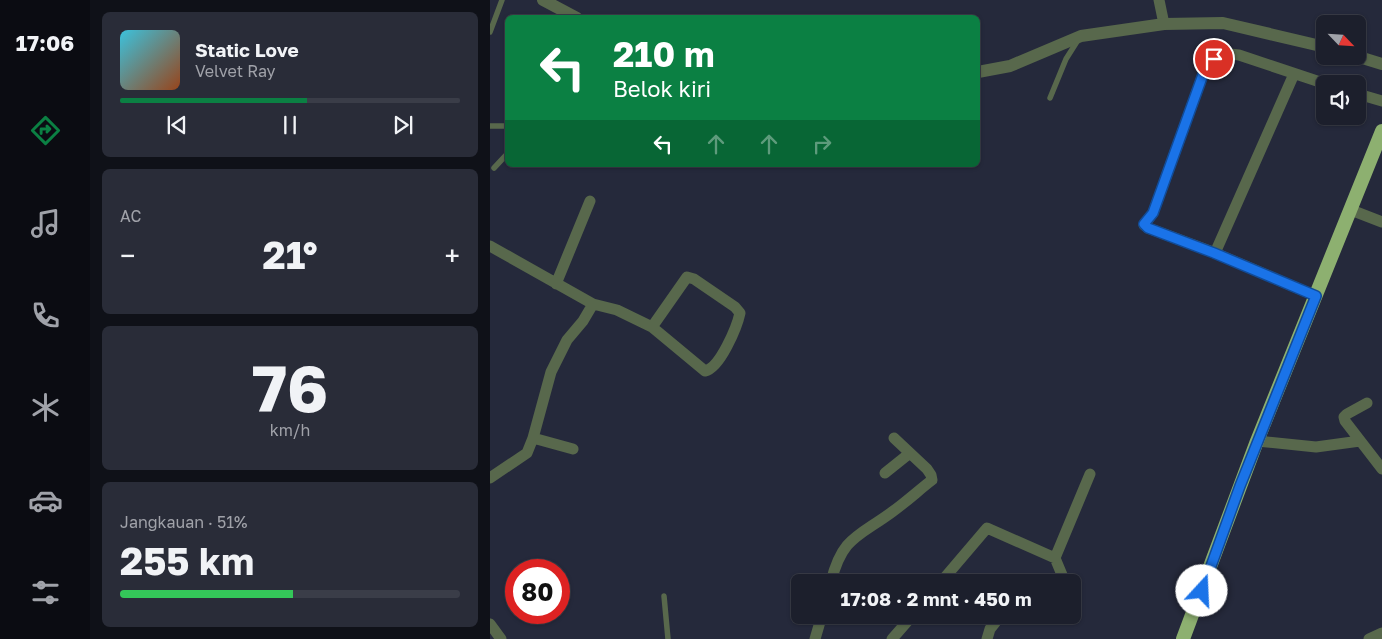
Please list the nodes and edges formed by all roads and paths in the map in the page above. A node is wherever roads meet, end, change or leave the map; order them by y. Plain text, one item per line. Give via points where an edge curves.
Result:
1 (502, 0) edge
2 (543, 0) edge
3 (1159, 0) edge
4 (571, 15) edge
5 (1164, 24) junction
6 (490, 32) edge
7 (1081, 36) junction
8 (1316, 44) edge
9 (1366, 59) edge
10 (1382, 64) edge
11 (980, 72) edge
12 (1294, 74) junction
13 (1316, 81) edge
14 (1366, 97) edge
15 (1050, 98) dead end
16 (1382, 102) edge
17 (490, 126) edge
18 (505, 126) edge
19 (1382, 131) edge
20 (505, 156) edge
21 (494, 168) dead end
22 (590, 201) dead end
23 (1351, 210) junction
24 (1382, 222) edge
25 (490, 246) edge
26 (1214, 253) junction
27 (556, 284) junction
28 (1316, 296) junction
29 (593, 304) junction
30 (652, 327) junction
31 (1367, 403) dead end
32 (533, 438) junction
33 (894, 438) dead end
34 (1257, 441) junction
35 (1360, 441) junction
36 (574, 449) dead end
37 (910, 452) junction
38 (1381, 466) edge
39 (885, 473) dead end
40 (1090, 474) dead end
41 (490, 478) edge
42 (1055, 558) junction
43 (833, 574) edge
44 (947, 574) edge
45 (1062, 574) edge
46 (664, 596) dead end
47 (490, 624) edge
48 (819, 624) edge
49 (905, 624) edge
50 (994, 624) edge
51 (1382, 633) edge
52 (501, 639) edge
53 (668, 639) edge
54 (815, 639) edge
55 (892, 639) edge
56 (987, 639) edge
57 (1183, 639) edge
58 (1369, 639) edge

1 - 6 lane
2 - 4 street
3 - 5 street
5 - 7 street
5 - 8 street via 1223,23
7 - 11 street via 1010,66
7 - 15 lane via 1066,60
9 - 10 street
12 - 13 street
12 - 26 street
12 - 26 street via 1230,54 1214,59 1205,69 1153,213 1144,224
14 - 16 street
17 - 18 lane
19 - 23 highway
20 - 21 lane
22 - 27 street
23 - 24 street
23 - 28 highway
25 - 27 street
26 - 28 street
27 - 29 street
28 - 34 highway
29 - 30 street via 617,310
29 - 32 street via 567,340 551,372
30 - 30 street via 687,278 694,278 740,313 721,357 710,370 705,371
31 - 35 street via 1344,417
32 - 36 street
32 - 41 street via 527,453
33 - 37 street
34 - 35 street via 1316,447
34 - 57 highway
35 - 38 street
37 - 39 street
37 - 43 street via 932,480 859,533 846,546
40 - 42 street
42 - 44 street via 987,528
42 - 45 street
46 - 53 lane
47 - 52 street
48 - 54 street
49 - 55 street
50 - 56 street
51 - 58 street

